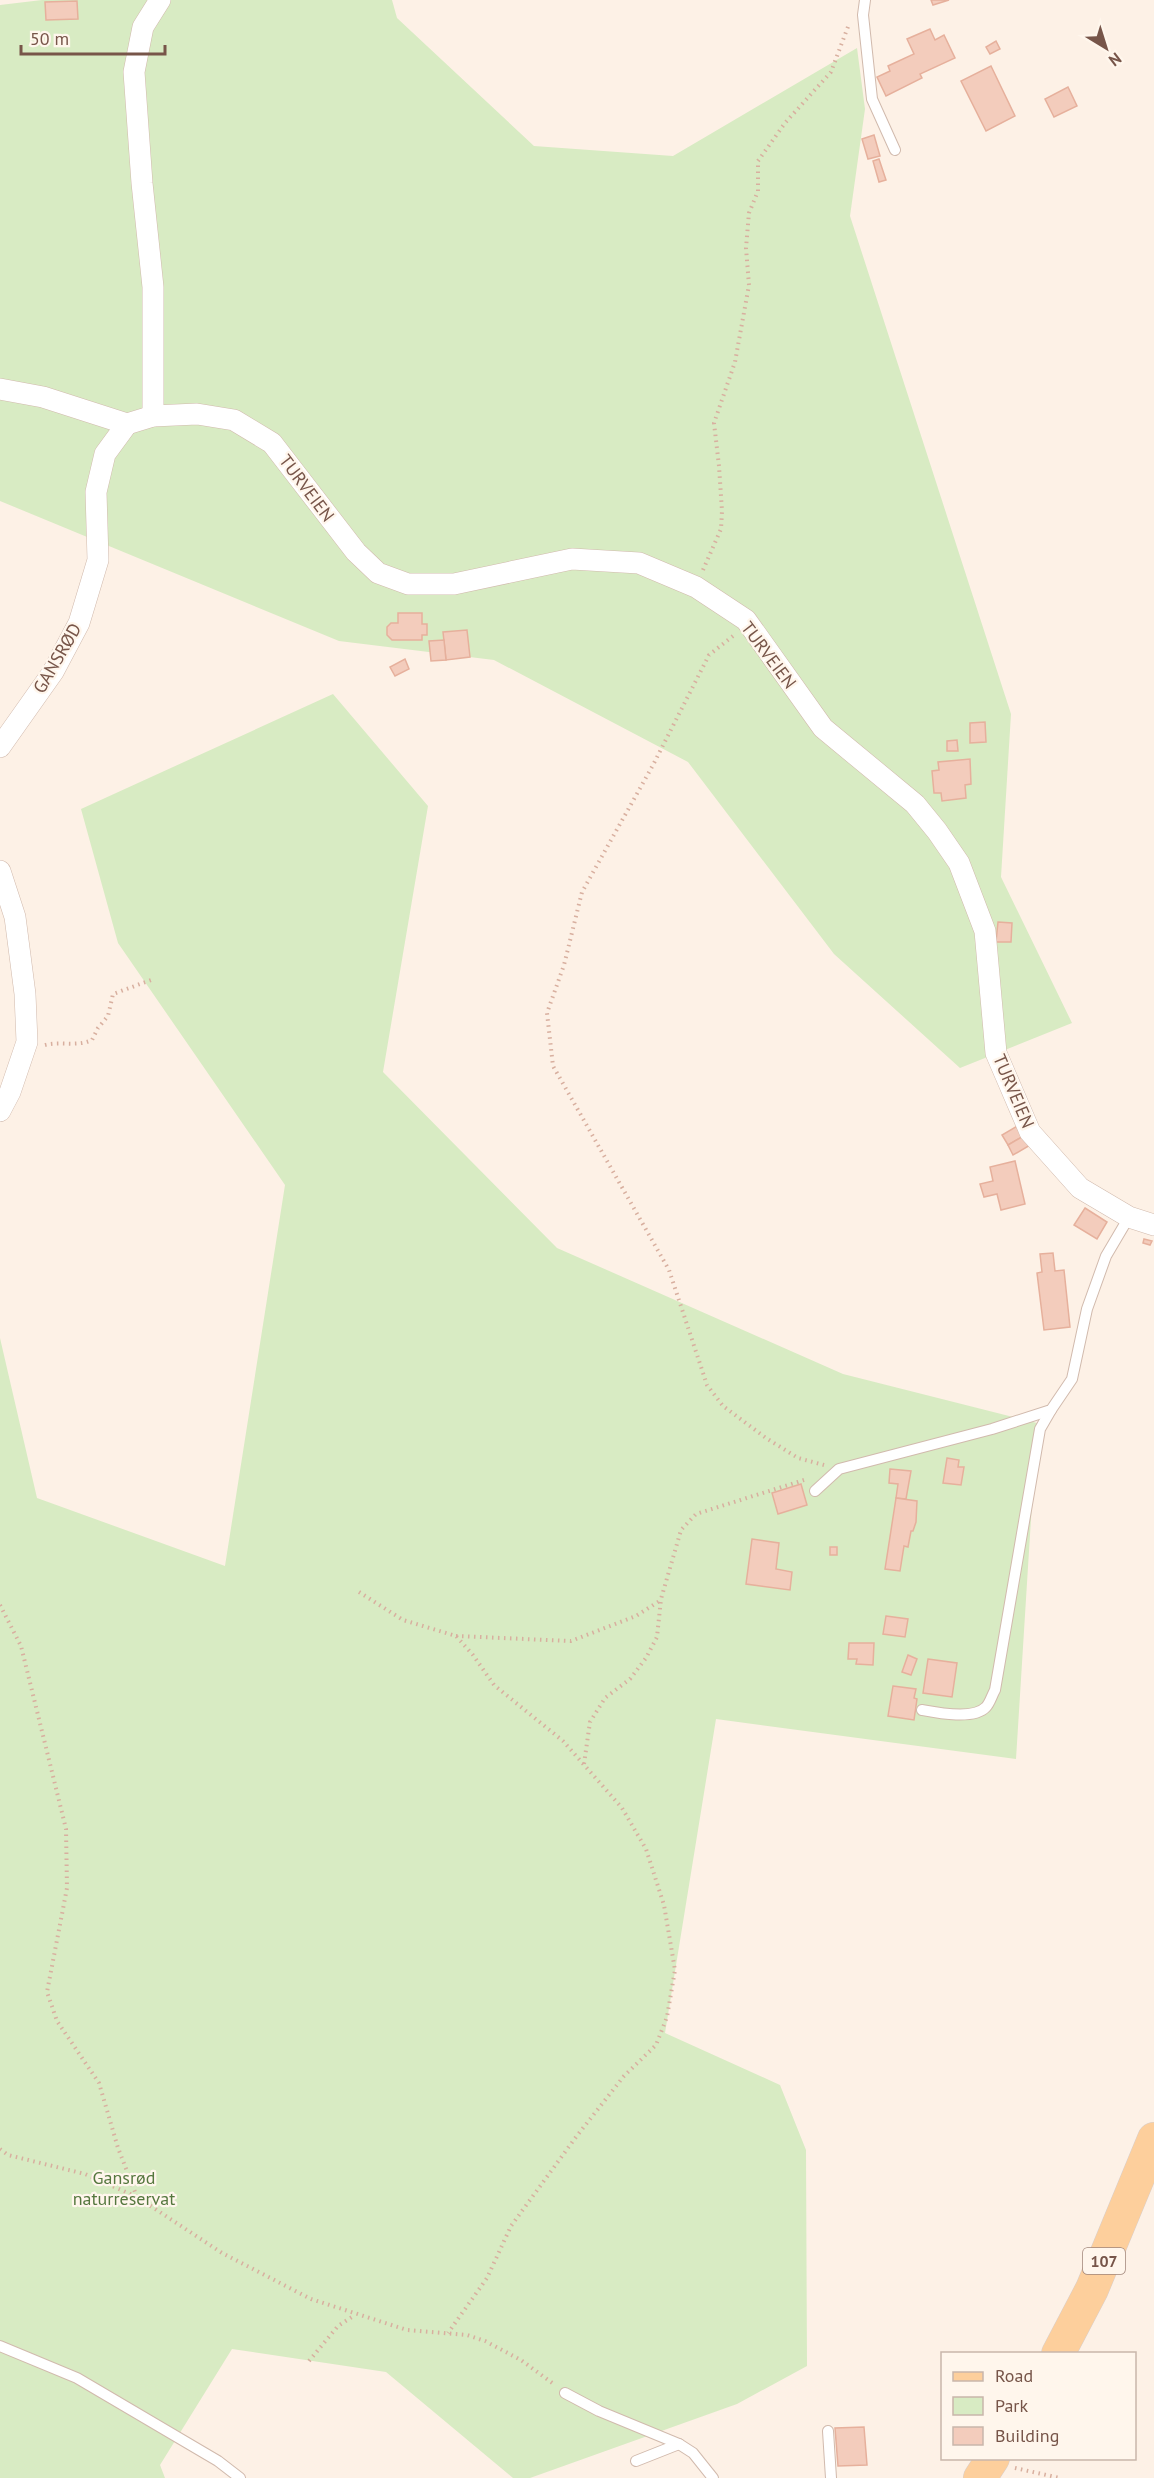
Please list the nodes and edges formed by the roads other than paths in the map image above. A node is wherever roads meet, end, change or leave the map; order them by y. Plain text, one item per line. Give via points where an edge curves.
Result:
1 (160, 0) edge
2 (865, 0) edge
3 (896, 150) dead end
4 (0, 389) edge
5 (153, 416) junction
6 (127, 424) junction
7 (0, 747) edge
8 (0, 871) edge
9 (0, 1111) edge
10 (1129, 1216) junction
11 (1154, 1225) edge
12 (1050, 1410) junction
13 (815, 1491) dead end
14 (922, 1710) dead end
15 (1154, 2139) edge
16 (0, 2346) edge
17 (1059, 2352) edge
18 (565, 2393) road end
19 (828, 2431) dead end
20 (678, 2444) junction
21 (636, 2461) dead end
22 (240, 2478) edge
23 (712, 2478) edge
24 (831, 2478) edge

1 - 5 street via 143,27 134,72 153,287
2 - 3 lane via 863,15 872,99
4 - 6 street via 43,397
5 - 6 street, TURVEIEN
5 - 10 street, TURVEIEN via 197,414 234,420 272,442 356,552 378,573 408,584 454,584 572,559 639,563 696,587 746,620 823,728 915,804 959,863 985,931 996,1053 1030,1132 1080,1188
6 - 7 street, GANSRØD via 105,454 96,492 98,560 78,623 53,672
8 - 9 street via 15,917 27,1042
10 - 11 street, TURVEIEN
10 - 12 lane via 1106,1256 1087,1309 1072,1379
12 - 13 lane via 839,1469
12 - 14 lane via 1040,1429 995,1690 986,1707 975,1713 946,1715
15 - 17 main road, 107 via 1092,2289
16 - 22 lane via 77,2378
18 - 20 lane via 599,2412
19 - 24 lane
20 - 21 lane
20 - 23 lane via 693,2453

